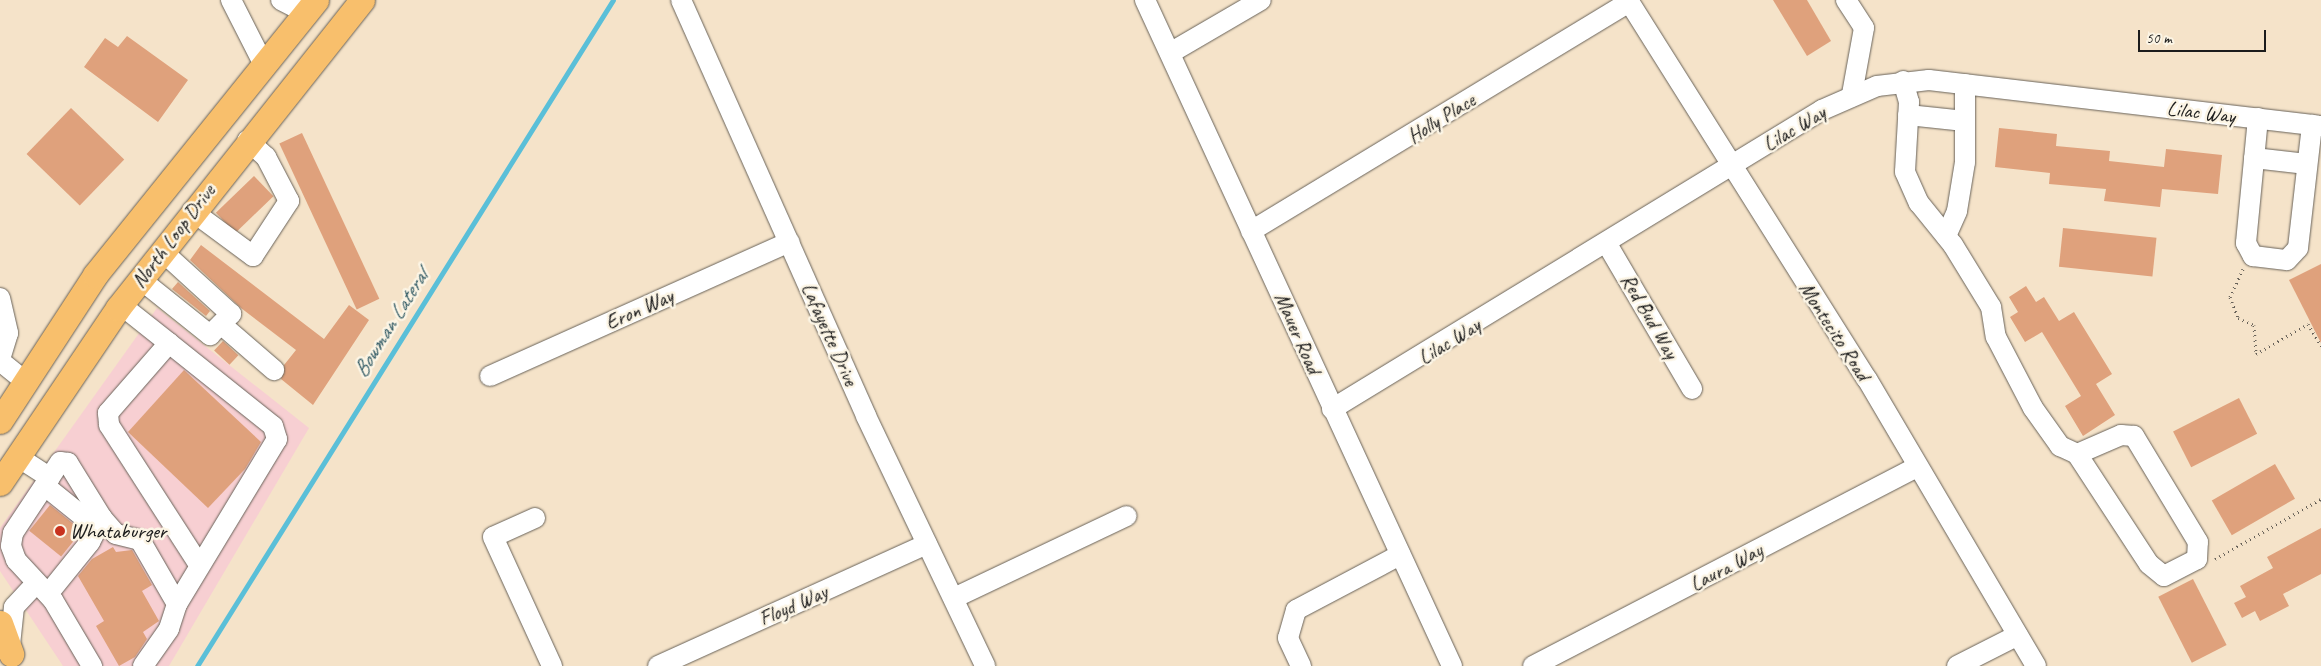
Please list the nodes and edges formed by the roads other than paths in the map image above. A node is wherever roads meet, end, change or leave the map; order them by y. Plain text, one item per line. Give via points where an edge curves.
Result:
1 (231, 0) edge
2 (280, 0) edge
3 (362, 0) edge
4 (681, 0) edge
5 (1145, 0) edge
6 (1261, 0) edge
7 (1846, 0) edge
8 (1628, 1) edge
9 (310, 6) edge
10 (1170, 53) junction
11 (263, 63) junction
12 (1903, 81) junction
13 (1965, 84) junction
14 (1852, 94) junction
15 (1908, 115) junction
16 (2258, 118) junction
17 (1965, 121) junction
18 (2316, 126) edge
19 (207, 130) junction
20 (241, 148) junction
21 (2254, 158) junction
22 (2307, 164) junction
23 (1734, 165) junction
24 (192, 211) junction
25 (1251, 231) junction
26 (1946, 236) junction
27 (788, 242) junction
28 (1608, 244) junction
29 (162, 250) junction
30 (140, 279) junction
31 (0, 298) edge
32 (121, 305) junction
33 (222, 325) junction
34 (169, 343) junction
35 (0, 360) edge
36 (274, 370) dead end
37 (490, 376) dead end
38 (26, 382) junction
39 (1692, 389) dead end
40 (1332, 409) junction
41 (0, 421) edge
42 (2077, 454) junction
43 (18, 457) junction
44 (1917, 467) junction
45 (47, 482) junction
46 (0, 483) edge
47 (1128, 516) dead end
48 (535, 518) dead end
49 (99, 523) junction
50 (927, 544) junction
51 (1400, 555) junction
52 (198, 563) junction
53 (42, 588) junction
54 (954, 598) junction
55 (177, 604) junction
56 (0, 623) edge
57 (2018, 635) junction
58 (10, 654) edge
59 (92, 666) edge
60 (143, 666) edge
61 (552, 666) edge
62 (658, 666) edge
63 (985, 666) edge
64 (1301, 666) edge
65 (1452, 666) edge
66 (1533, 666) edge
67 (1957, 666) edge
68 (2036, 666) edge

1 - 11 street
2 - 9 street
3 - 20 main road, North Loop Drive
4 - 27 street, Lafayette Drive
5 - 10 street, Mauer Road
6 - 10 street
7 - 14 street via 1864,28
8 - 23 street, Montecito Road
8 - 25 street, Holly Place
9 - 11 main road, North Loop Drive
10 - 25 street, Mauer Road
11 - 19 main road, North Loop Drive
12 - 13 street, Lilac Way
12 - 14 street, Lilac Way
12 - 15 street
13 - 16 street, Lilac Way
13 - 17 street
14 - 23 street, Lilac Way
15 - 17 street
15 - 26 street via 1905,172 1918,203
16 - 18 street, Lilac Way
16 - 21 street
17 - 26 street via 1965,162 1956,212
18 - 22 street
19 - 20 main road
19 - 38 main road, North Loop Drive via 95,275
20 - 24 main road, North Loop Drive
20 - 24 street via 266,157 289,201 253,256
21 - 22 street
21 - 22 street via 2246,243 2253,256 2288,260 2298,248
23 - 28 street, Lilac Way
23 - 44 street, Montecito Road
24 - 29 main road, North Loop Drive
25 - 40 street, Mauer Road
26 - 42 street via 1992,307 1996,337 2034,408 2060,446
27 - 37 street, Eron Way
27 - 50 street, Lafayette Drive
28 - 39 street, Red Bud Way
28 - 40 street, Lilac Way
29 - 30 main road, North Loop Drive
29 - 33 street via 231,309
30 - 32 main road, North Loop Drive
30 - 33 street via 210,335
31 - 35 street via 8,333
32 - 34 street
32 - 43 main road, North Loop Drive
33 - 36 street
34 - 52 street via 108,418
34 - 52 street via 277,430 274,447
35 - 38 street
38 - 41 main road, North Loop Drive
40 - 51 street, Mauer Road
42 - 42 street via 2149,564 2164,576 2197,559 2198,542 2134,436 2121,434
43 - 45 street
43 - 46 main road, North Loop Drive
44 - 57 street, Montecito Road
44 - 66 street, Laura Way
45 - 49 street
45 - 49 street via 60,462 68,463
45 - 53 street via 13,533 11,546 16,560
47 - 54 street
48 - 61 street via 492,537
49 - 53 street
49 - 55 street via 116,534 140,540
50 - 54 street, Lafayette Drive
50 - 62 street, Floyd Way
51 - 64 street via 1296,610 1288,638
51 - 65 street, Mauer Road
52 - 55 street
53 - 58 street via 14,607
53 - 59 street
54 - 63 street, Lafayette Drive
55 - 60 street via 168,630
56 - 58 main road
57 - 67 street
57 - 68 street, Montecito Road

